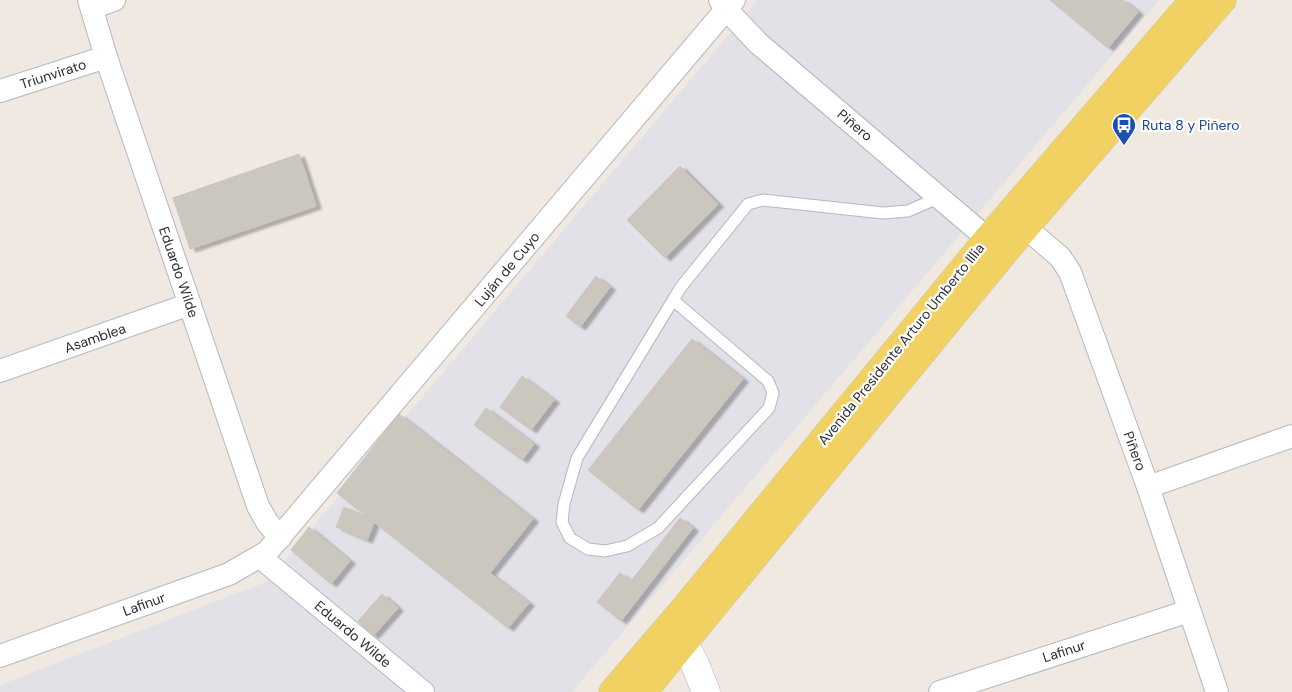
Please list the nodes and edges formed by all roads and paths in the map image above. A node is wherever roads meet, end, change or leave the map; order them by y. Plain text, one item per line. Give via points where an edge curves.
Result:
1 (114, 0) edge
2 (1194, 0) edge
3 (1222, 0) edge
4 (726, 3) edge
5 (91, 4) edge
6 (106, 57) junction
7 (0, 92) edge
8 (940, 197) junction
9 (1025, 227) junction
10 (988, 239) junction
11 (673, 300) junction
12 (190, 304) junction
13 (0, 371) edge
14 (1292, 436) edge
15 (1148, 487) junction
16 (280, 538) junction
17 (260, 557) junction
18 (1189, 611) junction
19 (675, 637) junction
20 (0, 656) edge
21 (423, 692) edge
22 (613, 692) edge
23 (643, 692) edge
24 (706, 692) edge
25 (940, 692) edge
26 (1217, 692) edge

1 - 5 street
2 - 10 main road, Avenida Presidente Arturo Umberto Illia
3 - 9 main road, Avenida Presidente Arturo Umberto Illia
4 - 8 street, Piñero via 758,43
4 - 16 street, Luján de Cuyo
5 - 6 street, Eduardo Wilde
6 - 7 street, Triunvirato
6 - 12 street, Eduardo Wilde
8 - 10 street, Piñero
8 - 11 lane via 908,211 883,213 763,200 748,204
9 - 15 street, Piñero via 1060,257 1070,272
9 - 19 main road, Avenida Presidente Arturo Umberto Illia
10 - 19 main road, Avenida Presidente Arturo Umberto Illia
11 - 11 lane via 577,458 562,522 570,538 588,549 605,551 627,546 658,528 769,408 773,393 768,381
12 - 13 street, Asamblea
12 - 16 street, Eduardo Wilde via 258,506
14 - 15 street
15 - 18 street, Piñero
16 - 17 street, Lafinur
17 - 20 street, Lafinur via 229,574
17 - 21 street, Eduardo Wilde
18 - 25 street, Lafinur
18 - 26 street, Piñero
19 - 22 main road, Avenida Presidente Arturo Umberto Illia
19 - 23 main road, Avenida Presidente Arturo Umberto Illia
19 - 24 street via 695,664

